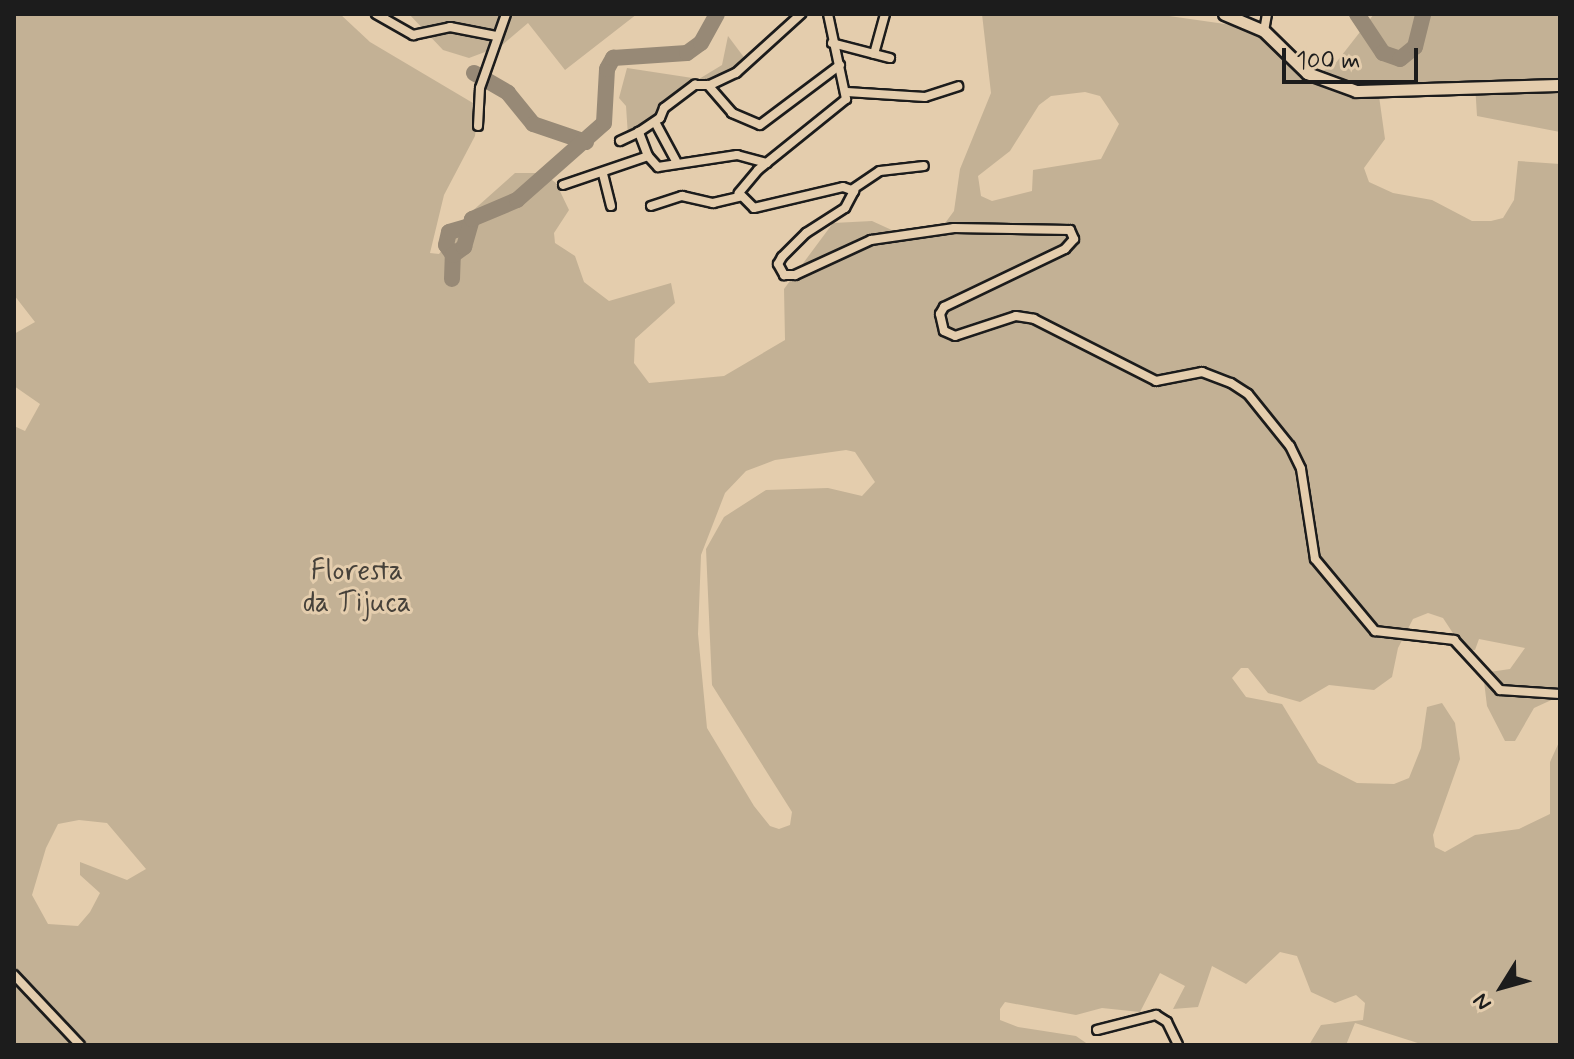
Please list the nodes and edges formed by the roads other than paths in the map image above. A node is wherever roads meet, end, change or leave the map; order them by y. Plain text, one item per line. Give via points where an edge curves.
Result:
1 (376, 14) edge
2 (506, 14) edge
3 (801, 14) edge
4 (828, 14) edge
5 (885, 14) edge
6 (1224, 14) edge
7 (1267, 14) edge
8 (1264, 31) junction
9 (496, 36) junction
10 (832, 43) junction
11 (874, 54) junction
12 (890, 58) dead end
13 (840, 65) junction
14 (708, 85) junction
15 (1560, 85) edge
16 (958, 86) dead end
17 (847, 92) junction
18 (655, 122) junction
19 (478, 126) dead end
20 (639, 132) junction
21 (620, 141) dead end
22 (648, 156) junction
23 (676, 161) junction
24 (767, 163) junction
25 (924, 166) dead end
26 (603, 174) junction
27 (563, 185) dead end
28 (853, 189) junction
29 (740, 197) junction
30 (611, 206) dead end
31 (651, 206) dead end
32 (1560, 694) edge
33 (14, 975) edge
34 (1097, 1030) dead end
35 (80, 1045) edge
36 (1178, 1045) edge

1 - 9 street via 413,35 450,27
2 - 9 street
3 - 14 street via 749,64
4 - 10 street
5 - 11 street
6 - 8 main road
7 - 8 street
8 - 15 main road via 1307,73 1356,91
9 - 19 street via 482,81
10 - 11 street
10 - 13 street
11 - 12 street
13 - 14 street via 760,125 732,113
13 - 17 street
14 - 18 street via 695,85 664,108
16 - 17 street via 925,97
17 - 24 street via 835,112
18 - 20 street
18 - 23 street
20 - 21 street
20 - 22 street
22 - 23 street via 658,167
22 - 26 street
23 - 24 street via 707,163 743,155
24 - 29 street via 740,188
25 - 28 street via 880,171
26 - 27 street
26 - 30 street
28 - 29 street via 754,208
28 - 32 street via 853,201 782,257 778,264 784,275 795,275 871,240 954,228 1070,230 1074,239 1065,249 944,307 944,331 955,336 1016,316 1034,319 1156,381 1214,373 1248,394 1270,418 1301,469 1315,559 1375,631 1454,640 1500,690
29 - 31 street via 713,203 682,196
33 - 35 street
34 - 36 street via 1156,1015 1167,1022

